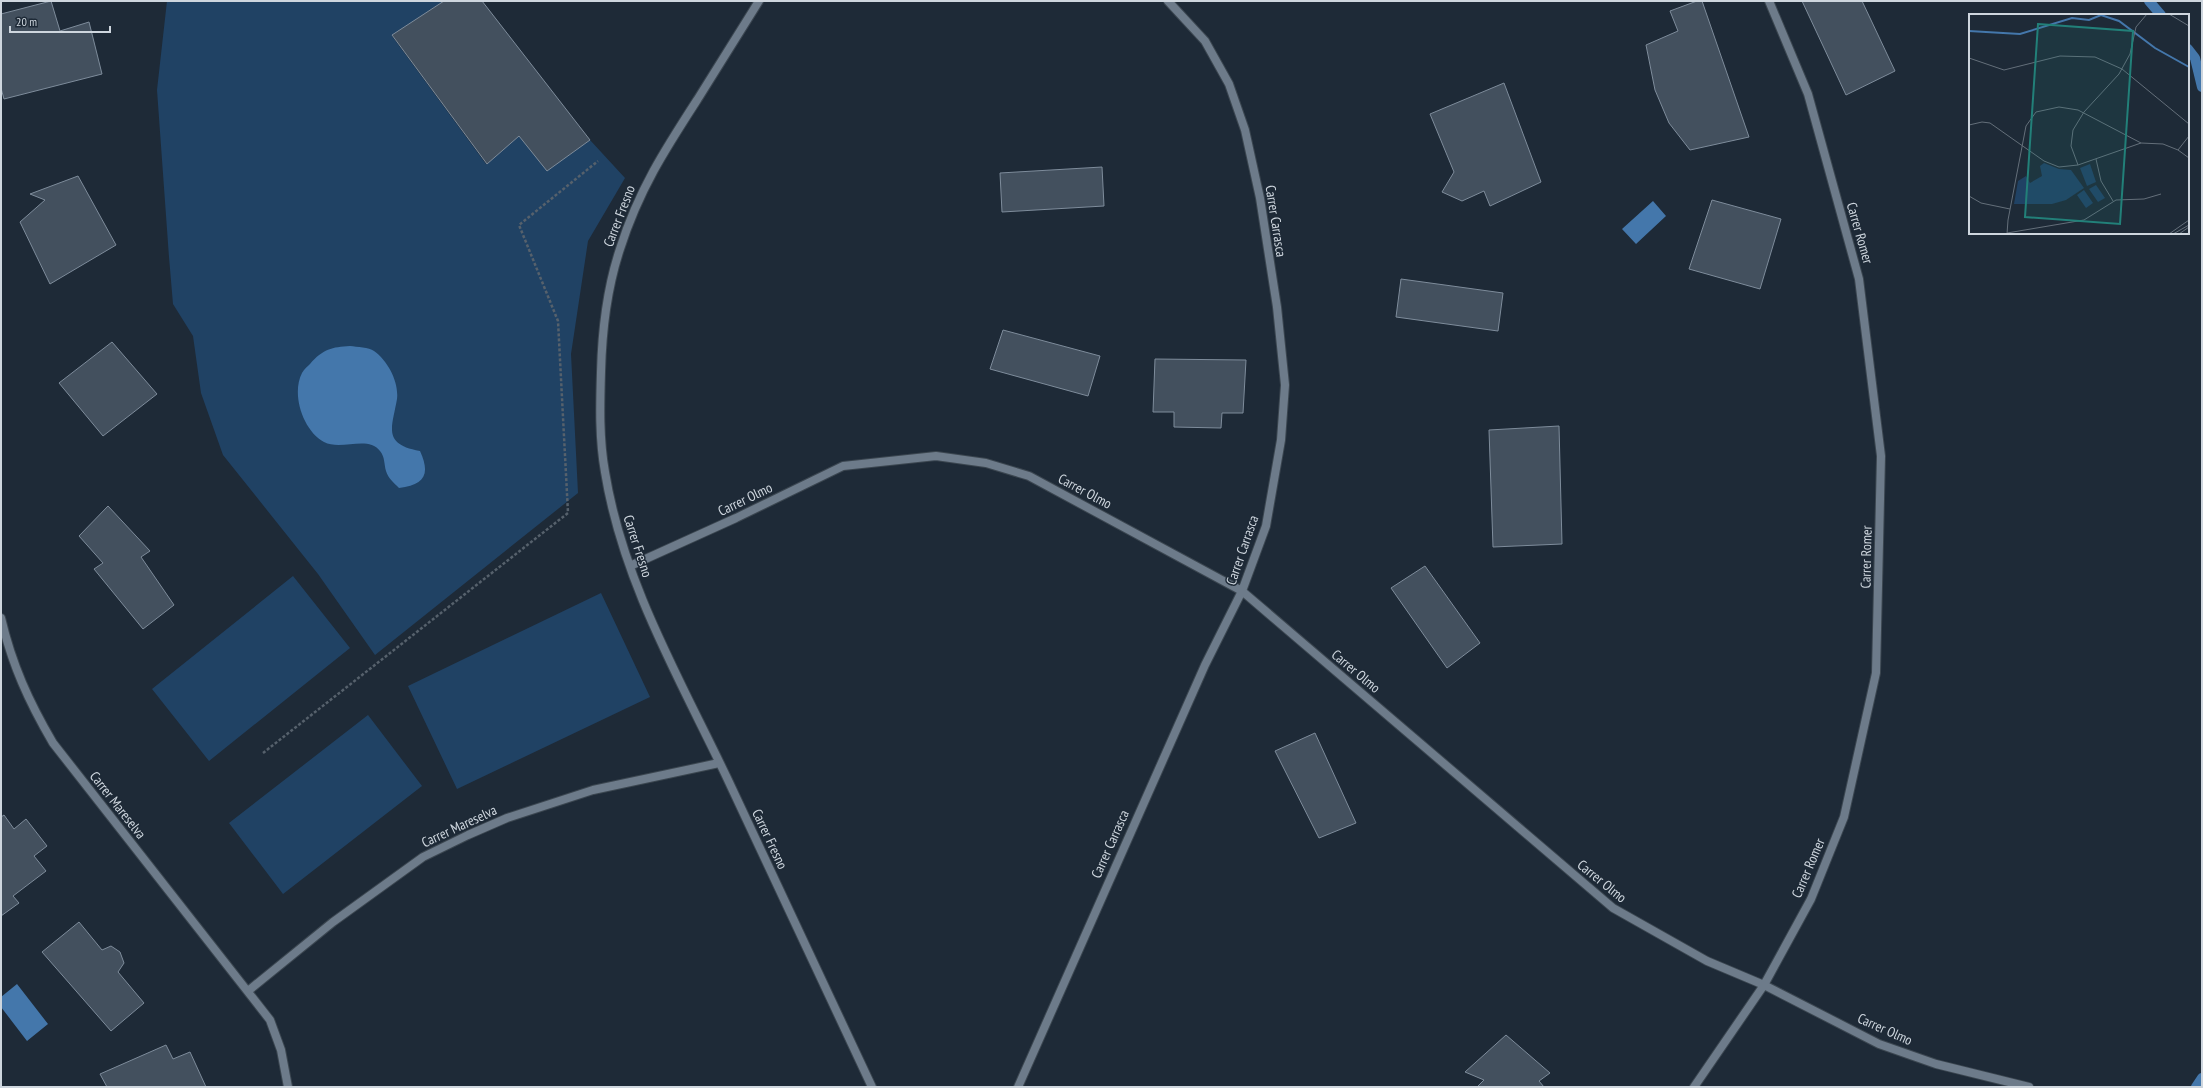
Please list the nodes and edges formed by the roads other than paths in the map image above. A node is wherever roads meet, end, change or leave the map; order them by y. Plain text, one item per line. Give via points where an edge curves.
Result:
1 (759, 1) edge
2 (1168, 1) edge
3 (1769, 1) edge
4 (630, 566) junction
5 (1242, 591) junction
6 (1, 618) edge
7 (719, 763) junction
8 (1764, 985) junction
9 (248, 991) junction
10 (288, 1087) edge
11 (872, 1087) edge
12 (1018, 1087) edge
13 (1694, 1087) edge
14 (2029, 1087) edge

1 - 4 street, Carrer Fresno via 651,173 632,214 611,278 602,348 601,439 614,514
2 - 5 street, Carrer Carrasca via 1205,41 1229,84 1245,130 1260,198 1277,307 1285,385 1281,440 1266,526
3 - 8 street, Carrer Romer via 1808,94 1860,279 1881,456 1876,673 1844,817 1811,899
4 - 5 street, Carrer Olmo via 842,466 936,456 986,463 1029,476
4 - 7 street, Carrer Fresno via 673,671
5 - 8 street, Carrer Olmo via 1613,908 1707,961
5 - 12 street, Carrer Carrasca via 1201,672
6 - 9 street, Carrer Mareselva via 18,677 53,743
7 - 9 street, Carrer Mareselva via 593,790 507,818 455,841 423,857 382,885 332,922
7 - 11 street, Carrer Fresno
8 - 13 street, Carrer Romer
8 - 14 street, Carrer Olmo via 1879,1044 1936,1064
9 - 10 street, Carrer Mareselva via 270,1020 281,1050

